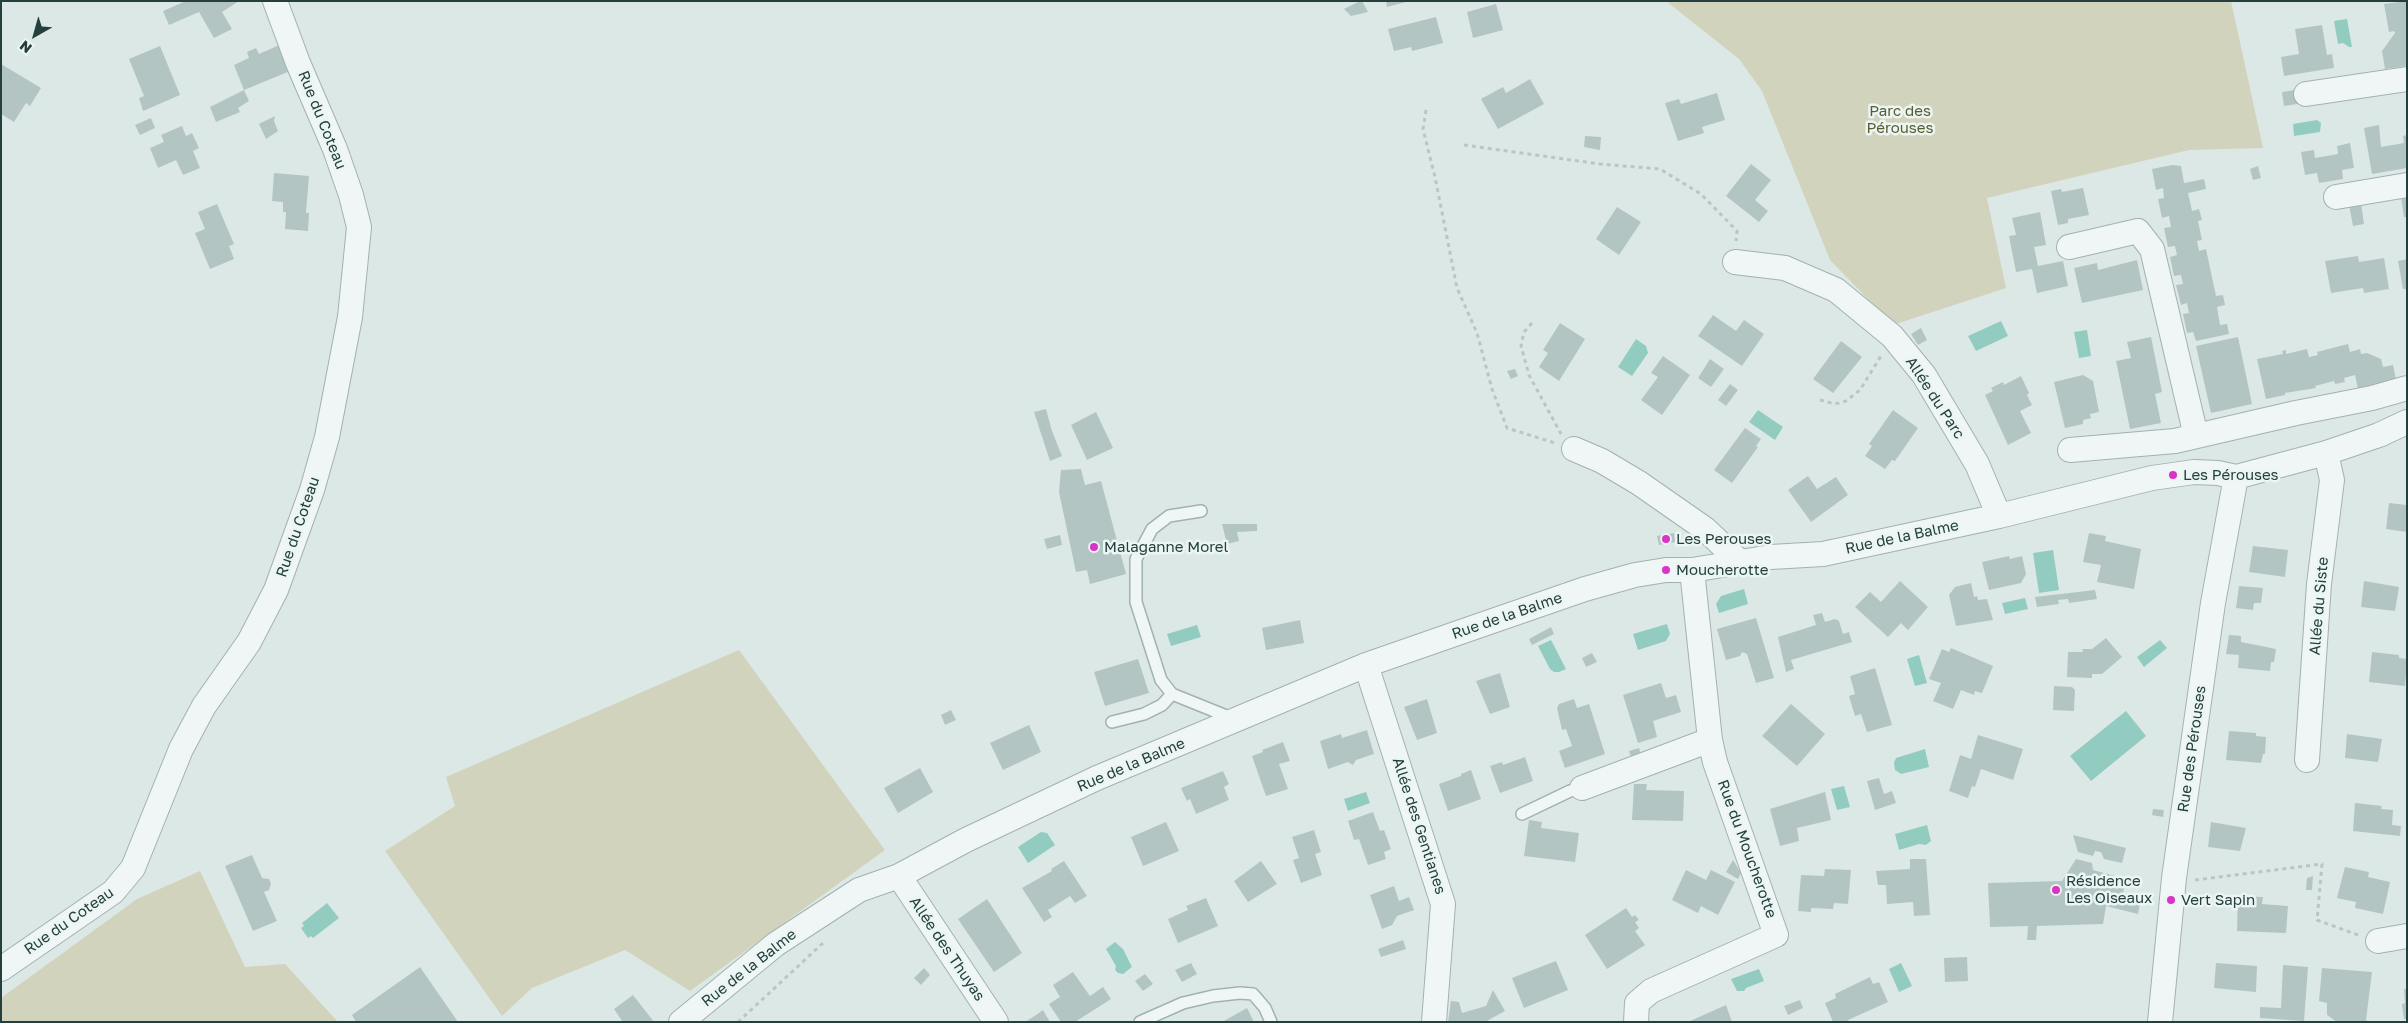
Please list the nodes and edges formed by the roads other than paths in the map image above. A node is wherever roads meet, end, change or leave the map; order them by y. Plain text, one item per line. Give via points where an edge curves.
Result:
1 (275, 1) edge
2 (2407, 79) edge
3 (2306, 94) dead end
4 (2407, 185) edge
5 (2336, 197) dead end
6 (2069, 247) dead end
7 (1735, 262) road end
8 (2407, 388) edge
9 (2407, 422) edge
10 (2196, 436) junction
11 (1574, 449) road end
12 (2070, 450) dead end
13 (2326, 453) junction
14 (2236, 477) junction
15 (1201, 511) dead end
16 (1999, 516) junction
17 (1740, 562) junction
18 (1692, 570) junction
19 (1366, 665) junction
20 (1172, 694) junction
21 (1236, 720) junction
22 (1112, 722) dead end
23 (1710, 740) junction
24 (2307, 760) dead end
25 (1582, 788) joint
26 (1522, 814) dead end
27 (899, 876) junction
28 (2407, 936) edge
29 (2378, 941) road end
30 (1, 969) edge
31 (681, 1022) edge
32 (996, 1022) edge
33 (1140, 1022) edge
34 (1271, 1022) edge
35 (1434, 1022) edge
36 (1636, 1022) edge
37 (2160, 1022) edge

1 - 30 street, Rue du Coteau via 335,149 359,227 350,316 327,437 312,490 276,590 249,642 204,706 181,749 133,868 113,892
2 - 3 street
4 - 5 street
6 - 10 street via 2138,231 2152,249
7 - 16 street, Allée du Parc via 1785,268 1836,290 1892,336 1924,375 1977,464
8 - 10 street
9 - 13 street, Rue de la Balme
10 - 12 street via 2175,441
11 - 17 street via 1602,461 1646,488 1705,529
13 - 14 street, Rue de la Balme
13 - 24 street, Allée du Siste via 2332,480 2319,584
14 - 16 street, Rue de la Balme via 2194,472 2152,478
14 - 37 street, Rue des Pérouses via 2174,878
15 - 20 lane via 1169,516 1152,529 1136,559 1136,602 1161,680
16 - 17 street, Rue de la Balme via 1823,554
17 - 18 street, Rue de la Balme
18 - 19 street, Rue de la Balme via 1666,570 1585,589
18 - 23 street, Rue du Moucherotte
19 - 21 street, Rue de la Balme
19 - 35 street, Allée des Gentianes via 1443,904
20 - 21 lane
20 - 22 lane via 1162,705 1144,714
21 - 27 street, Rue de la Balme via 1097,778 966,840
23 - 25 street
23 - 36 street, Rue du Moucherotte via 1776,935 1651,991 1637,1003
25 - 26 lane via 1570,790
27 - 31 street, Rue de la Balme via 860,890 776,944
27 - 32 street, Allée des Thuyas
28 - 29 street
33 - 34 lane via 1184,1004 1240,993 1253,994 1265,1008

